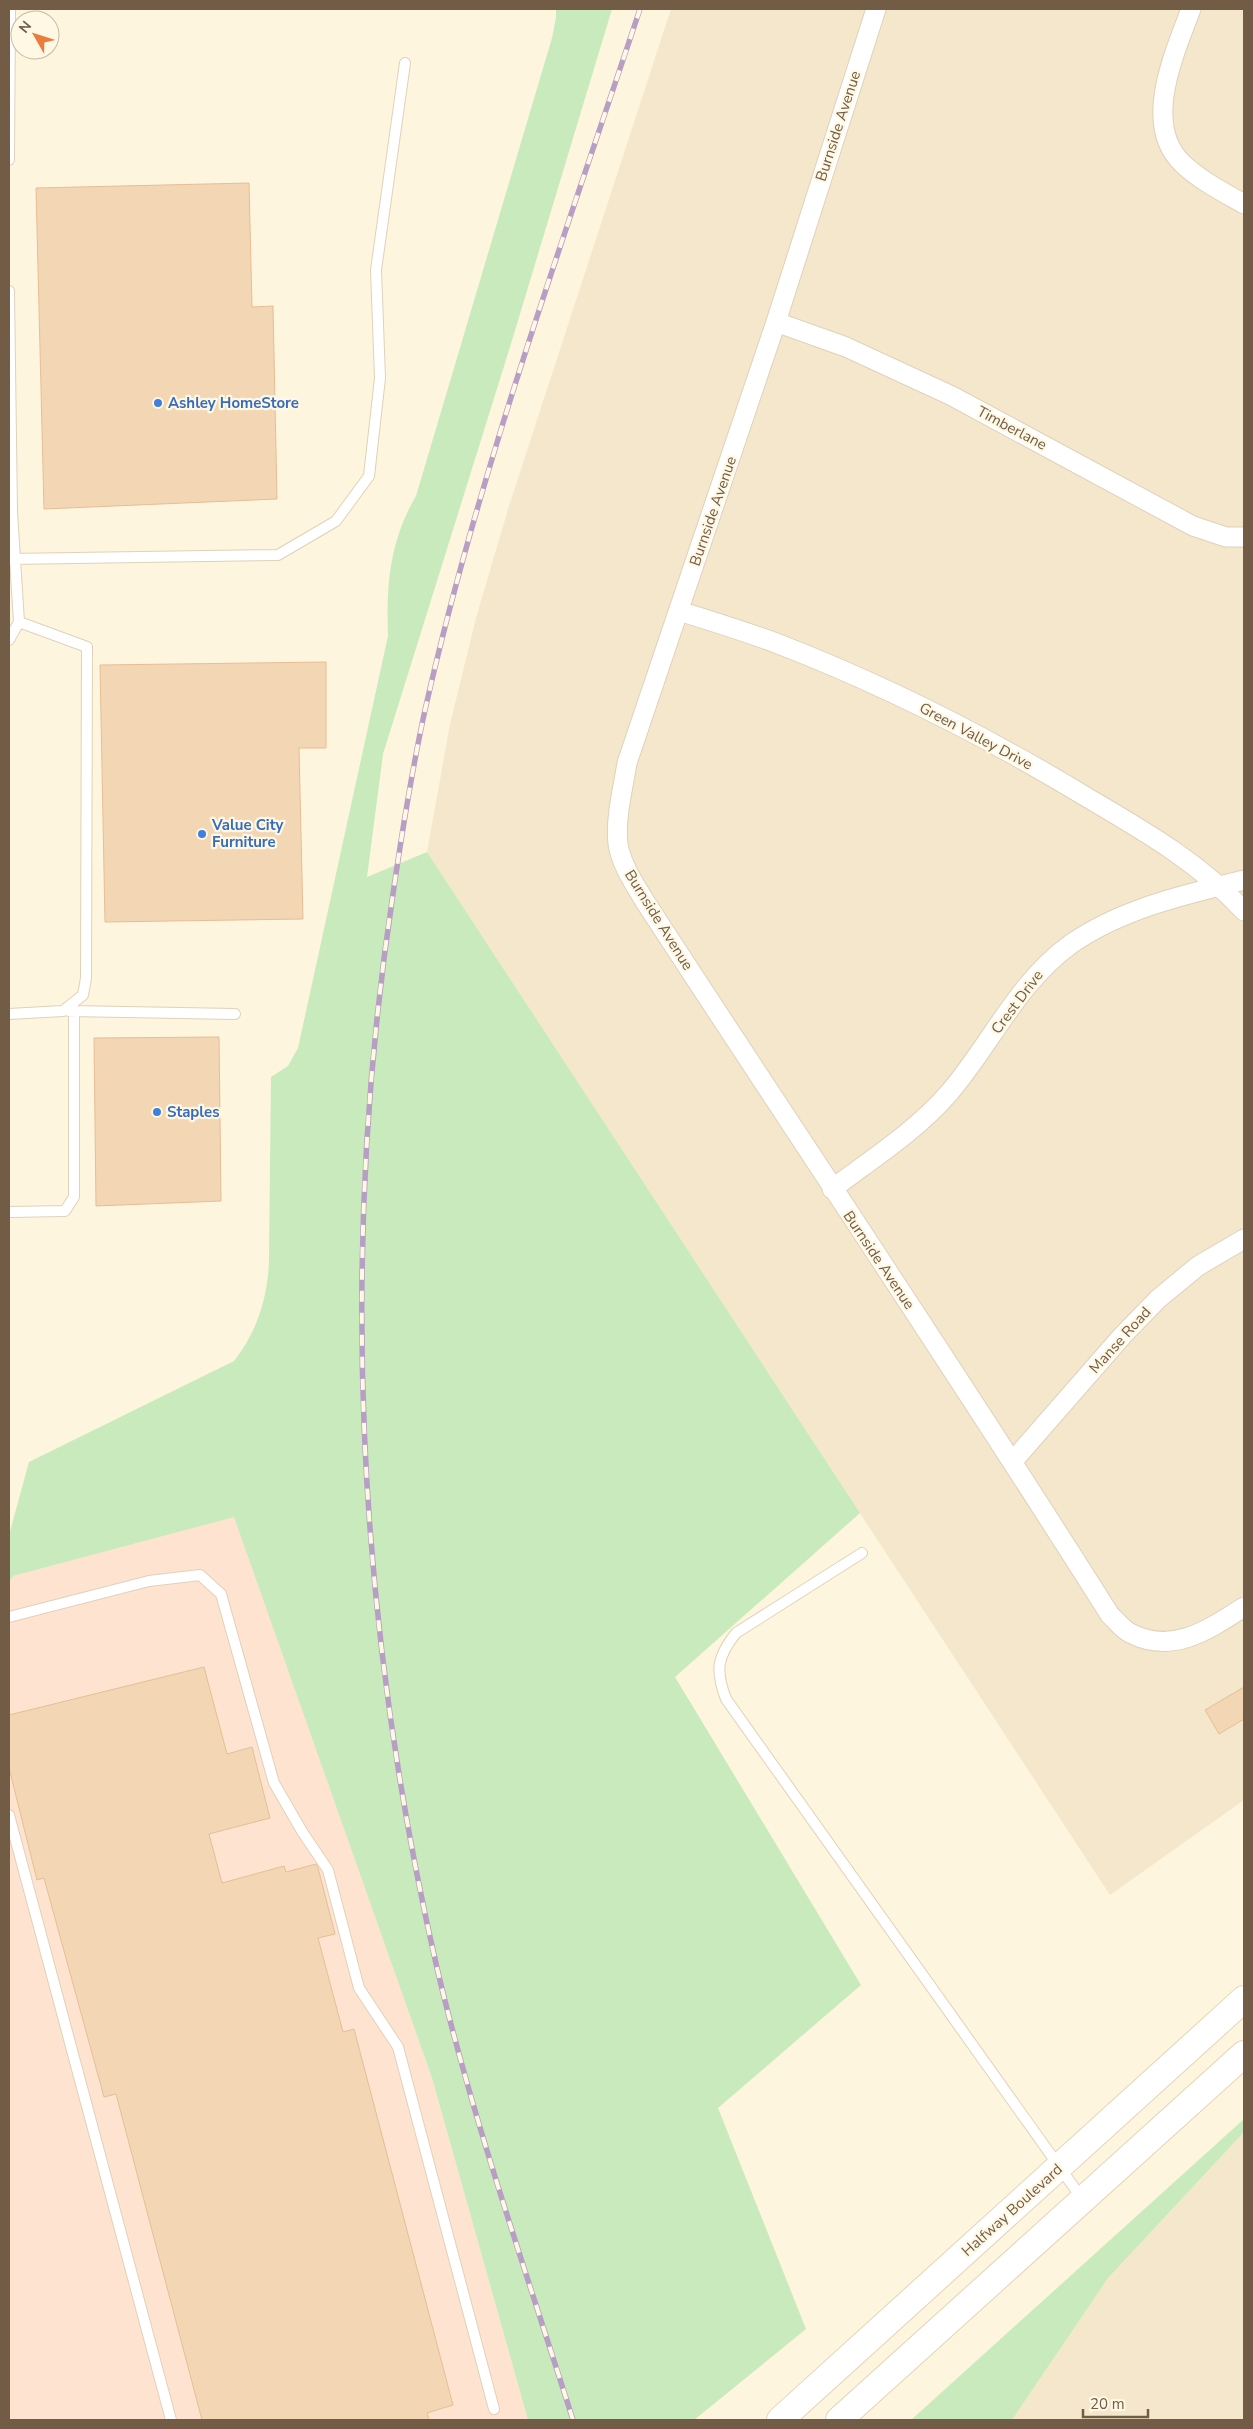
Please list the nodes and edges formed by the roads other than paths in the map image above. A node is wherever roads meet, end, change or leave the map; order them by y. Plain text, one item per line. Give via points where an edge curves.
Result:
1 (876, 9) edge
2 (1191, 9) edge
3 (10, 36) edge
4 (405, 63) dead end
5 (9, 160) edge
6 (1244, 204) edge
7 (9, 291) edge
8 (776, 322) junction
9 (1244, 537) edge
10 (12, 559) edge
11 (679, 611) junction
12 (19, 622) junction
13 (9, 640) edge
14 (1244, 880) edge
15 (1220, 886) junction
16 (1244, 911) edge
17 (69, 1011) junction
18 (9, 1014) edge
19 (235, 1014) dead end
20 (832, 1189) junction
21 (9, 1212) edge
22 (1244, 1240) edge
23 (1013, 1461) junction
24 (862, 1553) dead end
25 (1244, 1607) edge
26 (9, 1617) edge
27 (9, 1815) edge
28 (1244, 1999) edge
29 (1244, 2054) edge
30 (1059, 2167) junction
31 (1084, 2200) junction
32 (494, 2410) dead end
33 (171, 2420) edge
34 (780, 2420) edge
35 (839, 2420) edge

1 - 8 street, Burnside Avenue
2 - 6 street via 1164,91 1163,121 1170,146 1182,164
3 - 5 lane
4 - 10 lane via 376,270 380,378 369,476 336,521 278,555
7 - 10 lane
8 - 9 street, Timberlane via 846,347 952,396 1193,526 1226,537
8 - 11 street, Burnside Avenue
10 - 12 lane
11 - 15 street, Green Valley Drive via 775,643 954,722 1155,837
11 - 20 street, Burnside Avenue via 627,763 618,844 644,900
12 - 13 lane
12 - 17 lane via 87,647 86,978 83,995
14 - 15 street, Crest Drive
15 - 16 street, Green Valley Drive
15 - 20 street, Crest Drive via 1157,904 1112,922 1072,944 1042,968 1013,1002 948,1094 917,1125
17 - 18 lane
17 - 19 lane
17 - 21 lane via 74,1197 65,1211
20 - 23 street, Burnside Avenue
22 - 23 street, Manse Road via 1198,1266 1158,1299
23 - 25 street, Burnside Avenue via 1110,1614 1128,1632 1152,1642 1176,1642 1211,1628
24 - 30 lane via 736,1633 725,1646 718,1679 726,1699
26 - 32 lane via 149,1581 200,1575 221,1594 274,1783 328,1870 359,1988 398,2047
27 - 33 lane
28 - 30 main road, Halfway Boulevard
29 - 31 main road
30 - 31 lane
30 - 34 main road, Halfway Boulevard
31 - 35 main road

